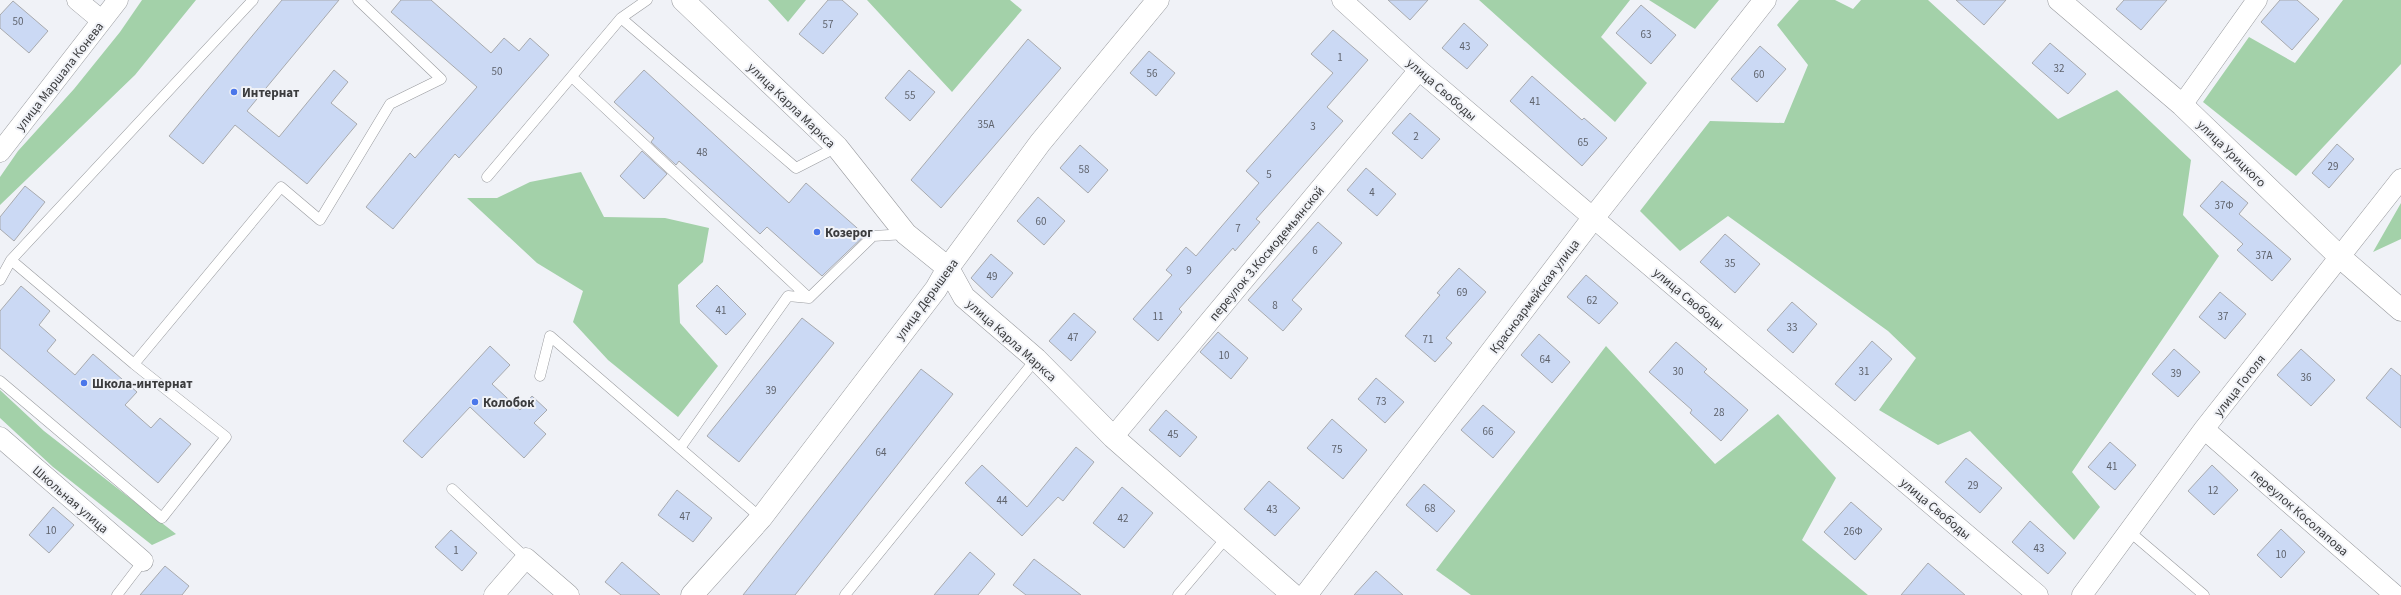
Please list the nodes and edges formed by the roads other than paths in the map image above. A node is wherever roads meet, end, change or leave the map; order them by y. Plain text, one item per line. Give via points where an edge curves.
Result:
1 (77, 0) edge
2 (118, 0) edge
3 (253, 0) edge
4 (358, 0) edge
5 (647, 0) edge
6 (683, 0) edge
7 (1342, 0) edge
8 (1765, 0) edge
9 (2059, 0) edge
10 (2256, 0) edge
11 (1150, 3) edge
12 (621, 18) junction
13 (102, 20) junction
14 (1419, 70) junction
15 (572, 77) junction
16 (2182, 105) junction
17 (837, 147) junction
18 (0, 152) edge
19 (487, 178) dead end
20 (2401, 178) edge
21 (1594, 217) junction
22 (906, 234) junction
23 (2340, 256) junction
24 (11, 260) junction
25 (948, 268) junction
26 (0, 280) edge
27 (809, 298) junction
28 (2401, 310) edge
29 (1036, 359) junction
30 (134, 364) junction
31 (540, 376) dead end
32 (0, 381) edge
33 (2204, 429) junction
34 (0, 437) edge
35 (1113, 437) junction
36 (680, 448) junction
37 (452, 489) dead end
38 (761, 518) junction
39 (2130, 532) junction
40 (1227, 537) junction
41 (526, 558) junction
42 (143, 561) joint
43 (117, 595) edge
44 (494, 595) edge
45 (569, 595) edge
46 (692, 595) edge
47 (845, 595) edge
48 (1178, 595) edge
49 (1293, 595) edge
50 (1306, 595) edge
51 (2038, 595) edge
52 (2082, 595) edge
53 (2204, 595) edge
54 (2395, 595) edge

1 - 13 street
2 - 13 street, улица Маршала Конева
3 - 24 lane
4 - 30 lane via 441,79 390,104 320,220 280,187
5 - 12 lane
6 - 17 street, улица Карла Маркса
7 - 14 street, улица Свободы
8 - 21 street, Красноармейская улица
9 - 16 street, улица Урицкого
10 - 16 street
11 - 25 street, улица Дерышева via 1040,143
12 - 15 lane
12 - 17 lane via 796,168
13 - 18 street, улица Маршала Конева
14 - 21 street, улица Свободы
14 - 35 street, переулок З.Космодемьянской
15 - 19 lane
15 - 27 lane
16 - 23 street, улица Урицкого
17 - 22 street, улица Карла Маркса
20 - 23 street, улица Гоголя
21 - 50 street, Красноармейская улица
21 - 51 street, улица Свободы
22 - 25 street, улица Карла Маркса
22 - 27 lane via 873,236
23 - 28 street, улица Урицкого
23 - 33 street, улица Гоголя
24 - 26 lane
24 - 30 lane
25 - 29 street, улица Карла Маркса via 964,297
25 - 38 street, улица Дерышева via 936,289
27 - 36 lane via 788,296
29 - 35 street, улица Карла Маркса
29 - 47 lane
30 - 32 lane via 226,437 162,518
31 - 36 lane via 550,336
33 - 39 street, улица Гоголя
33 - 54 street, переулок Косолапова
34 - 42 street, Школьная улица
35 - 40 street, улица Карла Маркса
36 - 38 lane
37 - 41 lane
38 - 46 street, улица Дерышева
39 - 52 street, улица Гоголя
39 - 53 lane
40 - 48 lane
40 - 49 street, улица Карла Маркса
41 - 44 street
41 - 45 street
42 - 43 lane

